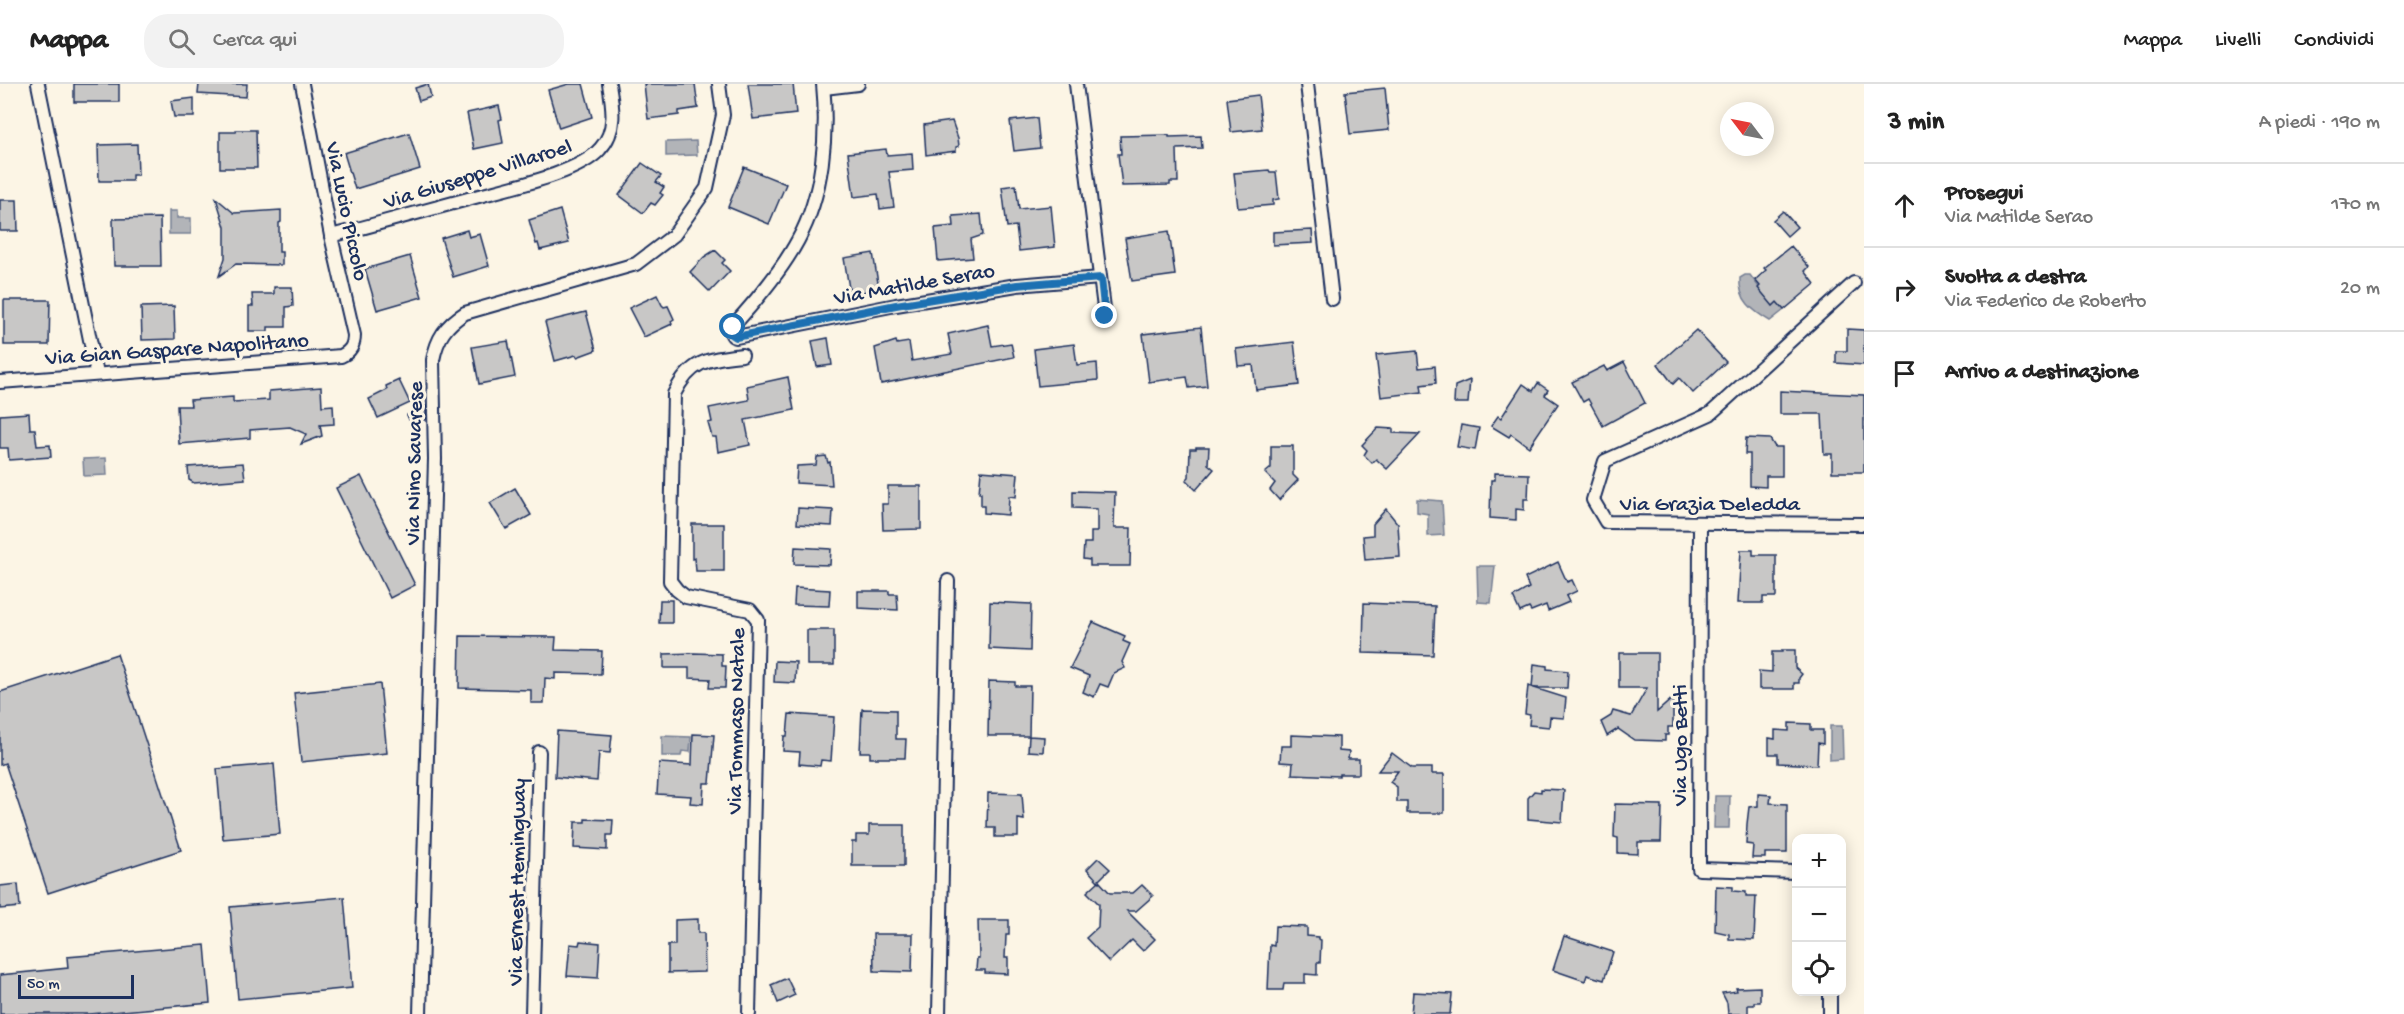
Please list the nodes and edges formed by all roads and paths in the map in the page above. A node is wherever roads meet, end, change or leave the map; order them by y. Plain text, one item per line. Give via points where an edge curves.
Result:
1 (38, 84) edge
2 (302, 84) edge
3 (609, 84) edge
4 (719, 84) edge
5 (858, 84) edge
6 (1076, 84) edge
7 (1307, 84) edge
8 (823, 86) edge
9 (331, 236) junction
10 (1101, 278) junction
11 (1854, 283) dead end
12 (1332, 299) dead end
13 (1105, 316) dead end
14 (353, 346) joint
15 (742, 355) dead end
16 (97, 374) junction
17 (0, 382) edge
18 (1700, 523) junction
19 (1864, 524) edge
20 (948, 581) dead end
21 (539, 752) dead end
22 (1792, 872) edge
23 (1830, 996) edge
24 (420, 1014) edge
25 (532, 1014) edge
26 (749, 1014) edge
27 (939, 1014) edge
28 (1830, 1014) edge

1 - 16 street
2 - 9 street, Via Lucio Piccolo
3 - 9 street, Via Giuseppe Villaroel via 613,105 611,128 602,148 591,159 526,183
4 - 24 street, Via Nino Savarese via 723,115 707,188 674,235 636,264 465,313 442,332 436,345
5 - 8 street
6 - 10 street
7 - 12 street
8 - 10 street, Via Matilde Serao via 824,150 813,202 784,263 730,329 731,335 1017,285
9 - 14 street, Via Lucio Piccolo via 354,335
10 - 13 street
11 - 18 street, Via Grazia Deledda via 1710,414 1605,461 1593,500 1606,522
14 - 16 street, Via Gian Gaspare Napolitano via 341,356
15 - 26 street, Via Tommaso Natale via 707,359 693,368 674,394 670,580 686,597 750,610 758,620
16 - 17 street, Via Gian Gaspare Napolitano
18 - 19 street, Via Grazia Deledda
18 - 22 street, Via Ugo Betti via 1699,869
20 - 27 street
21 - 25 street, Via Ernest Hemingway
23 - 28 street

